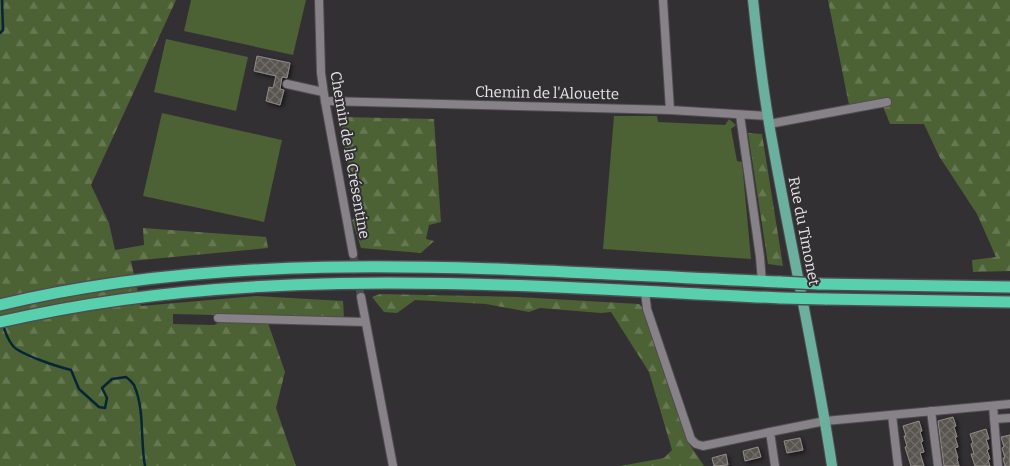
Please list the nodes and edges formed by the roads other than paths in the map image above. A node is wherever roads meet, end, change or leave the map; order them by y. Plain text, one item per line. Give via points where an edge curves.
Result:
1 (319, 0) edge
2 (663, 0) edge
3 (753, 0) edge
4 (287, 84) dead end
5 (323, 92) junction
6 (324, 101) junction
7 (887, 102) dead end
8 (670, 110) junction
9 (740, 115) junction
10 (768, 120) junction
11 (352, 254) tunnel mouth
12 (762, 282) junction
13 (1010, 287) edge
14 (645, 292) junction
15 (361, 296) tunnel mouth
16 (1010, 302) edge
17 (0, 305) edge
18 (218, 318) dead end
19 (0, 322) edge
20 (365, 322) junction
21 (1010, 404) edge
22 (993, 406) junction
23 (931, 412) junction
24 (892, 415) junction
25 (1010, 418) edge
26 (994, 420) junction
27 (825, 421) junction
28 (770, 432) junction
29 (393, 466) edge
30 (775, 466) edge
31 (832, 466) edge
32 (898, 466) edge
33 (938, 466) edge
34 (998, 466) edge

1 - 5 street, Chemin de la Crésentine
2 - 8 street
3 - 10 main road, Rue du Timonet
4 - 5 street
5 - 6 street, Chemin de la Crésentine
6 - 8 street, Chemin de l'Alouette
6 - 11 street, Chemin de la Crésentine
7 - 10 street, Chemin de l'Alouette
8 - 9 street, Chemin de l'Alouette
9 - 10 street, Chemin de l'Alouette
9 - 12 street
10 - 27 main road, Rue du Timonet
12 - 13 highway, bridge
12 - 17 highway via 525,271 286,270 167,277 78,289
14 - 16 highway, bridge via 825,300
14 - 19 highway via 451,284 231,288 135,298
14 - 28 street via 647,309 691,439 702,446
15 - 20 street
18 - 20 street
20 - 29 street
21 - 22 street
22 - 23 street
22 - 26 street
23 - 24 street
23 - 33 street
24 - 27 street
24 - 32 street
25 - 26 street
26 - 34 street
27 - 28 street
27 - 31 main road, Rue du Timonet
28 - 30 street

